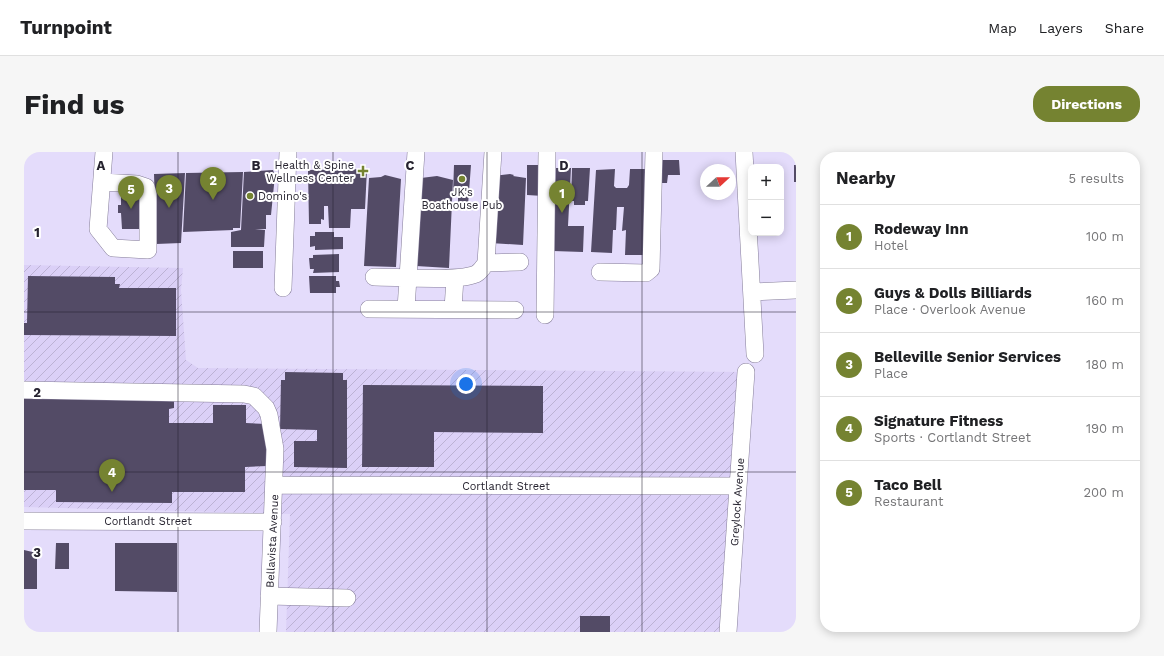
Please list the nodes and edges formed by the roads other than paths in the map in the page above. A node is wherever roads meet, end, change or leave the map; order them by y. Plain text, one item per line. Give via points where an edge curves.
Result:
1 (104, 152) edge
2 (288, 152) edge
3 (416, 152) edge
4 (493, 152) edge
5 (547, 152) edge
6 (654, 152) edge
7 (744, 152) edge
8 (102, 182) junction
9 (520, 262) dead end
10 (486, 263) junction
11 (600, 272) dead end
12 (374, 277) dead end
13 (410, 277) junction
14 (454, 278) junction
15 (283, 288) dead end
16 (796, 290) edge
17 (752, 292) junction
18 (369, 309) dead end
19 (406, 309) junction
20 (453, 310) junction
21 (515, 310) dead end
22 (545, 315) dead end
23 (755, 354) dead end
24 (746, 372) dead end
25 (24, 390) edge
26 (274, 485) junction
27 (738, 486) junction
28 (24, 521) edge
29 (273, 522) junction
30 (269, 596) junction
31 (347, 598) dead end
32 (268, 632) edge
33 (728, 632) edge

1 - 8 street
2 - 15 street
3 - 13 street
4 - 10 street
5 - 22 street
6 - 11 street via 651,269 646,273
7 - 17 street
8 - 8 street via 98,229 113,248 148,250 146,187
9 - 10 street
10 - 14 street via 476,274
12 - 13 street
13 - 14 street
13 - 19 street
14 - 20 street
16 - 17 street
17 - 23 street
18 - 19 street
19 - 20 street
20 - 21 street
24 - 27 street, Greylock Avenue
25 - 26 street, Bellavista Avenue via 249,395 258,399 269,415 275,449
26 - 27 street, Cortlandt Street
26 - 29 street, Bellavista Avenue
27 - 33 street, Greylock Avenue
28 - 29 street, Cortlandt Street
29 - 30 street, Bellavista Avenue
30 - 31 street
30 - 32 street, Bellavista Avenue

